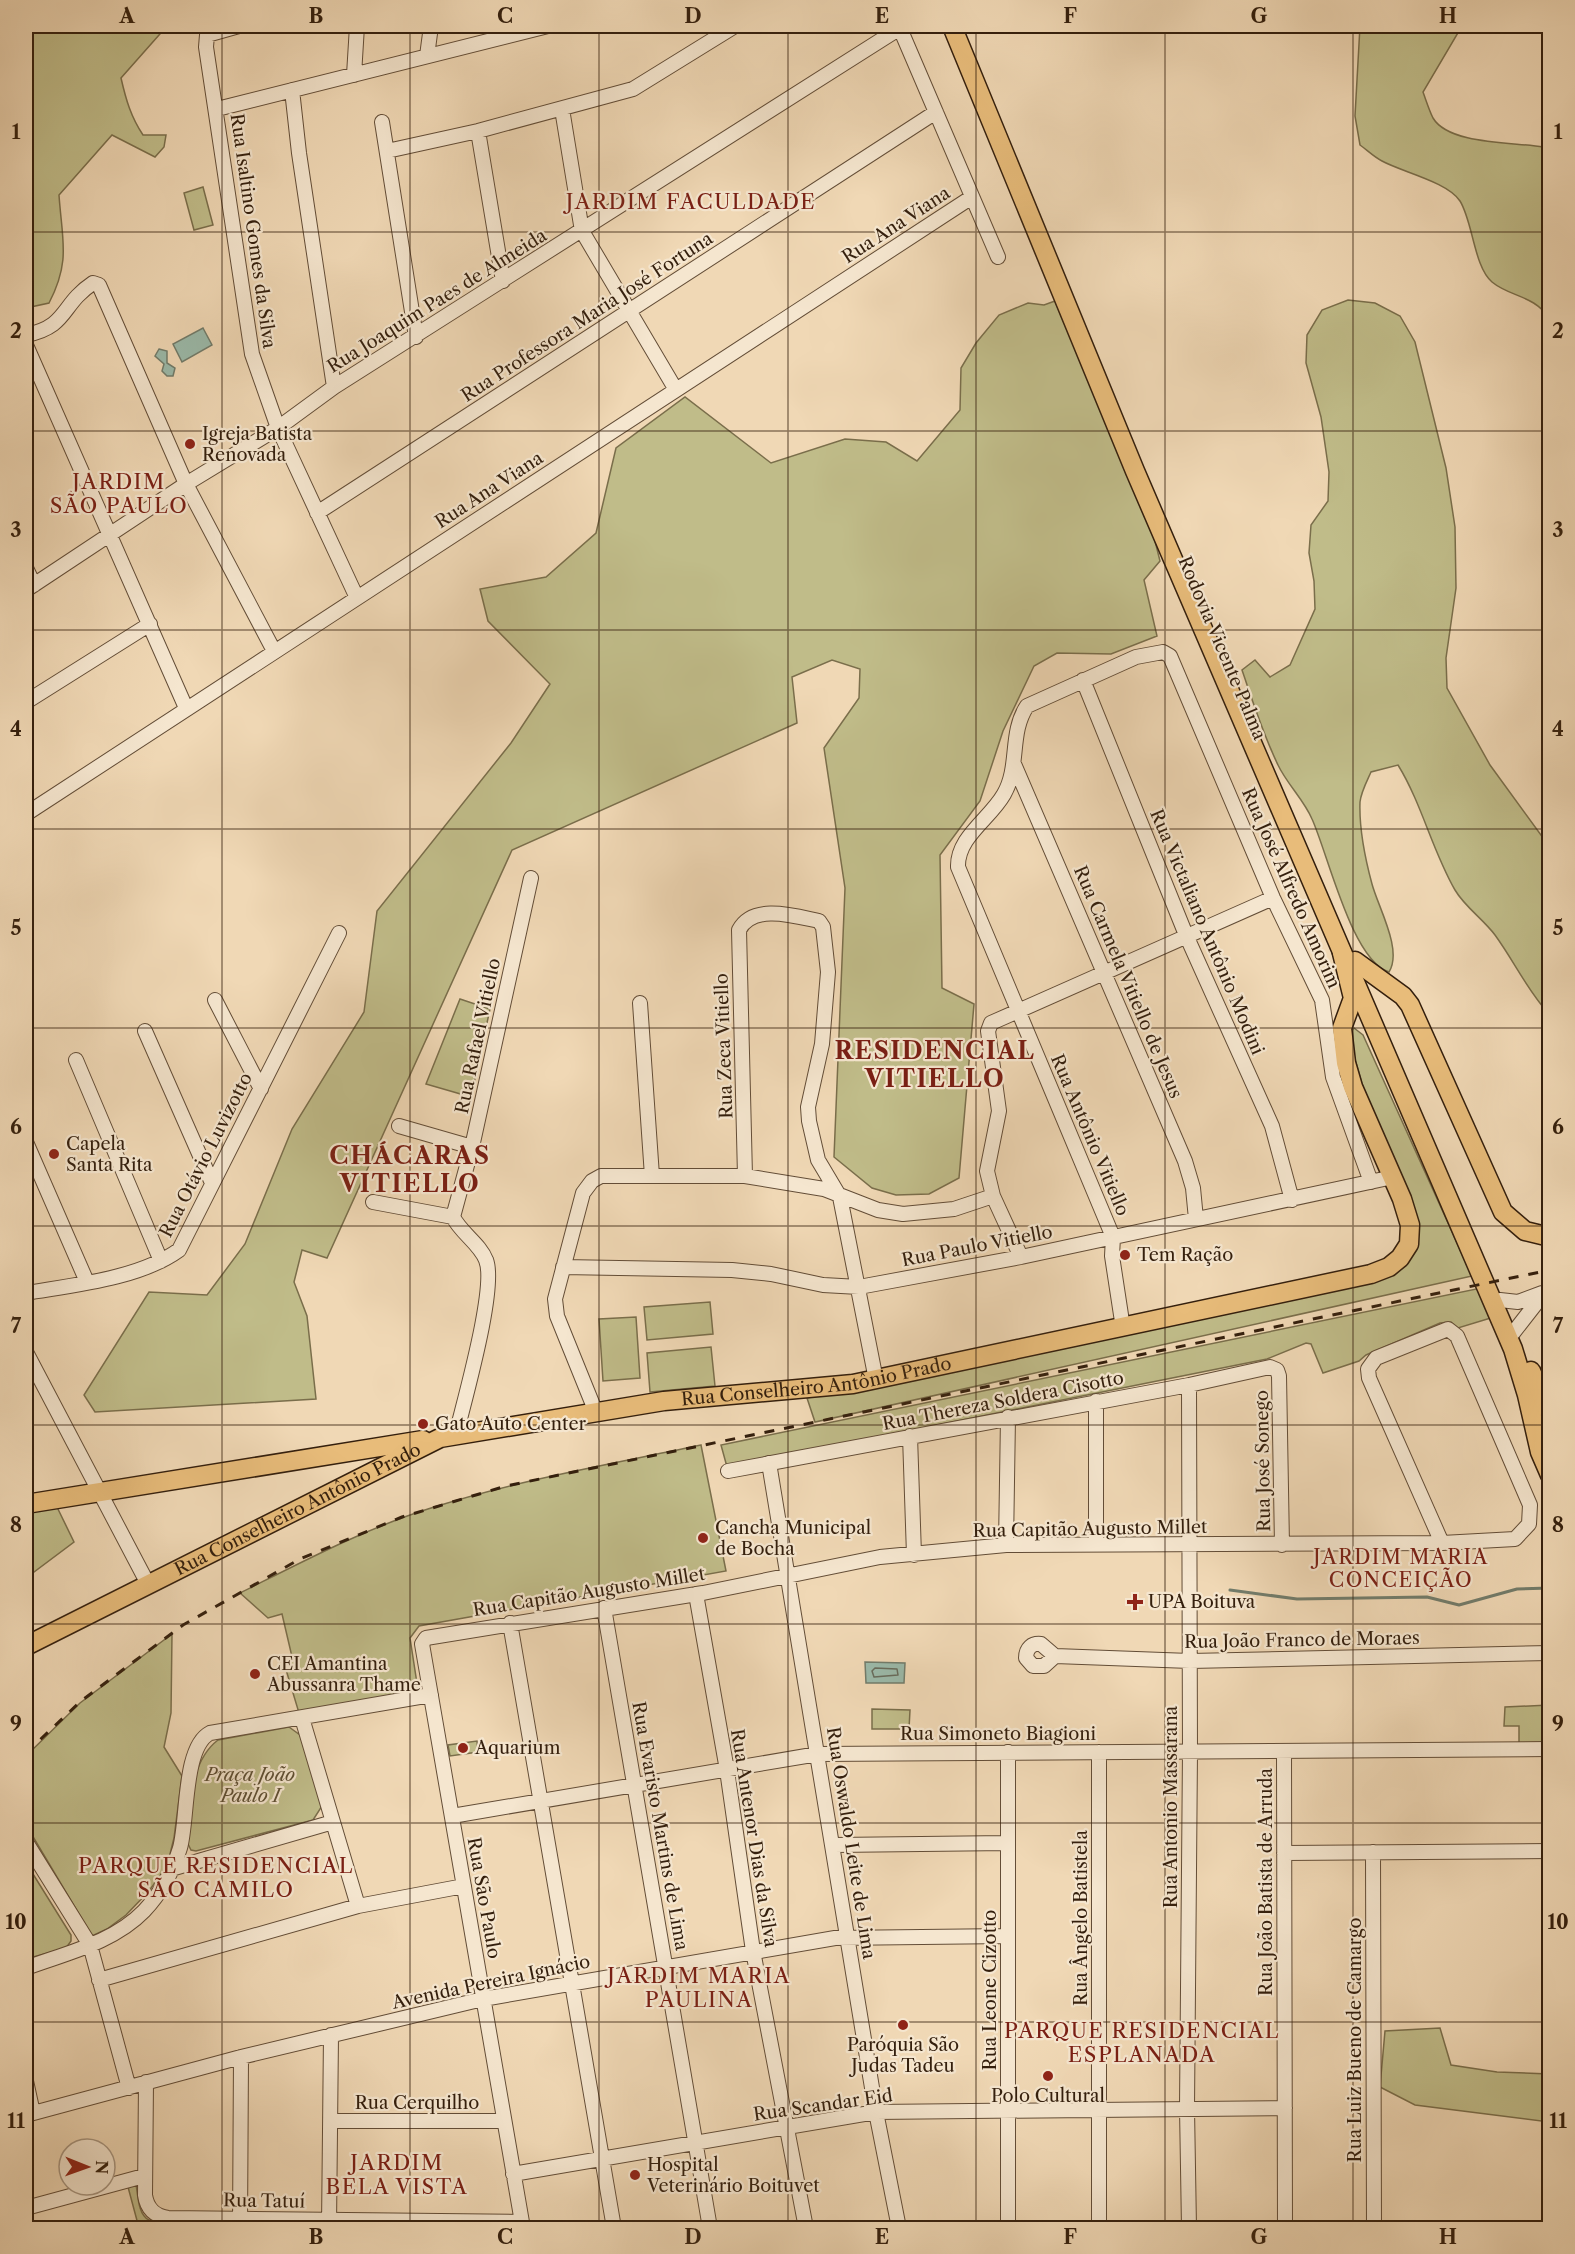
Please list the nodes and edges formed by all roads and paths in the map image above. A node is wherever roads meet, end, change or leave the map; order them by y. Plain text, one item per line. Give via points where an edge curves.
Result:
1 (239, 26) edge
2 (357, 26) edge
3 (431, 26) edge
4 (548, 26) edge
5 (735, 26) edge
6 (952, 26) edge
7 (900, 27) edge
8 (502, 31) edge
9 (427, 56) junction
10 (354, 75) junction
11 (292, 90) junction
12 (217, 109) junction
13 (562, 109) junction
14 (936, 112) junction
15 (382, 122) dead end
16 (478, 131) junction
17 (387, 151) junction
18 (972, 197) junction
19 (582, 231) junction
20 (998, 257) dead end
21 (503, 281) junction
22 (628, 312) junction
23 (26, 335) edge
24 (416, 337) junction
25 (26, 345) edge
26 (334, 387) junction
27 (676, 390) junction
28 (278, 428) junction
29 (186, 484) junction
30 (317, 513) junction
31 (110, 534) junction
32 (26, 568) edge
33 (30, 588) edge
34 (357, 598) junction
35 (150, 624) junction
36 (274, 651) junction
37 (1163, 652) joint
38 (1083, 680) junction
39 (26, 702) edge
40 (186, 708) junction
41 (1014, 764) junction
42 (26, 814) edge
43 (531, 878) dead end
44 (1274, 898) junction
45 (339, 933) dead end
46 (1186, 935) junction
47 (1349, 957) junction
48 (1103, 972) junction
49 (1395, 993) junction
50 (215, 1000) dead end
51 (640, 1003) dead end
52 (1371, 1009) junction
53 (1018, 1010) junction
54 (1342, 1028) junction
55 (145, 1031) dead end
56 (76, 1060) dead end
57 (261, 1089) junction
58 (399, 1126) dead end
59 (26, 1142) edge
60 (472, 1147) junction
61 (652, 1176) junction
62 (745, 1176) junction
63 (1393, 1177) junction
64 (1371, 1182) junction
65 (212, 1183) junction
66 (993, 1196) junction
67 (840, 1197) junction
68 (1292, 1200) junction
69 (374, 1202) dead end
70 (453, 1217) junction
71 (1196, 1219) junction
72 (1113, 1237) junction
73 (1550, 1237) edge
74 (1021, 1257) junction
75 (161, 1261) junction
76 (563, 1267) junction
77 (87, 1282) junction
78 (859, 1287) junction
79 (1547, 1292) edge
80 (26, 1293) edge
81 (1495, 1298) junction
82 (1506, 1326) junction
83 (1123, 1328) junction
84 (26, 1352) edge
85 (1280, 1376) joint
86 (876, 1380) junction
87 (1189, 1385) junction
88 (1096, 1401) junction
89 (595, 1410) junction
90 (1550, 1415) edge
91 (1008, 1418) junction
92 (910, 1436) junction
93 (448, 1437) junction
94 (377, 1448) junction
95 (769, 1463) junction
96 (386, 1465) junction
97 (728, 1472) dead end
98 (1550, 1475) edge
99 (99, 1492) junction
100 (26, 1504) edge
101 (1442, 1543) junction
102 (1190, 1544) junction
103 (1006, 1545) junction
104 (1096, 1545) junction
105 (1282, 1545) junction
106 (914, 1554) junction
107 (788, 1577) junction
108 (148, 1584) junction
109 (696, 1594) junction
110 (604, 1608) junction
111 (510, 1623) junction
112 (423, 1644) joint
113 (26, 1646) edge
114 (1550, 1653) edge
115 (1055, 1656) dead end
116 (1190, 1661) junction
117 (431, 1695) junction
118 (302, 1718) junction
119 (1550, 1749) edge
120 (1190, 1751) junction
121 (1284, 1751) junction
122 (1008, 1752) junction
123 (1099, 1752) junction
124 (818, 1754) junction
125 (727, 1770) junction
126 (634, 1785) junction
127 (541, 1801) junction
128 (452, 1816) junction
129 (333, 1822) junction
130 (26, 1842) edge
131 (1008, 1843) junction
132 (834, 1845) junction
133 (1550, 1851) edge
134 (1373, 1852) junction
135 (1284, 1853) junction
136 (171, 1869) junction
137 (464, 1886) junction
138 (358, 1906) junction
139 (847, 1936) junction
140 (1008, 1936) junction
141 (90, 1945) junction
142 (753, 1951) junction
143 (665, 1966) junction
144 (26, 1968) edge
145 (99, 1980) junction
146 (572, 1983) junction
147 (483, 1999) junction
148 (331, 2035) junction
149 (241, 2057) junction
150 (26, 2081) edge
151 (146, 2082) junction
152 (129, 2088) junction
153 (1187, 2108) junction
154 (1285, 2108) junction
155 (1099, 2109) junction
156 (1008, 2110) junction
157 (876, 2112) junction
158 (29, 2114) edge
159 (330, 2121) junction
160 (504, 2121) junction
161 (788, 2127) junction
162 (696, 2143) junction
163 (602, 2159) junction
164 (513, 2174) junction
165 (144, 2176) junction
166 (26, 2208) edge
167 (240, 2224) edge
168 (329, 2224) edge
169 (522, 2225) edge
170 (614, 2229) edge
171 (710, 2229) edge
172 (806, 2229) edge
173 (899, 2229) edge
174 (1008, 2229) edge
175 (1099, 2229) edge
176 (1189, 2229) edge
177 (1285, 2229) edge
178 (1374, 2229) edge

1 - 12 street, Rua Isaltino Gomes da Silva via 207,35
2 - 10 street
3 - 9 street
4 - 8 street
5 - 13 street via 633,89
6 - 47 main road, Rodovia Vicente Palma via 1189,571
7 - 14 street
7 - 19 street, Rua Joaquim Paes de Almeida
8 - 9 street
9 - 10 street
10 - 11 street
11 - 12 street
11 - 26 street
12 - 28 street, Rua Isaltino Gomes da Silva via 252,354
13 - 16 street
13 - 19 street
14 - 18 street
14 - 22 street, Rua Professora Maria José Fortuna
15 - 17 street
16 - 17 street
16 - 21 street
17 - 24 street
18 - 20 street
18 - 27 street, Rua Ana Viana
19 - 21 street, Rua Joaquim Paes de Almeida
19 - 22 street
21 - 24 street, Rua Joaquim Paes de Almeida
22 - 27 street
22 - 30 street, Rua Professora Maria José Fortuna
23 - 29 street via 56,324 70,301 96,283
24 - 26 street, Rua Joaquim Paes de Almeida
25 - 31 street
26 - 28 street, Rua Joaquim Paes de Almeida
27 - 34 street, Rua Ana Viana
28 - 29 street, Rua Joaquim Paes de Almeida
28 - 30 street, Rua Isaltino Gomes da Silva
29 - 31 street, Rua Joaquim Paes de Almeida
29 - 36 street
30 - 34 street, Rua Isaltino Gomes da Silva
31 - 33 street, Rua Joaquim Paes de Almeida
31 - 35 street
32 - 33 street
34 - 36 street, Rua Ana Viana
35 - 39 street
35 - 40 street
36 - 40 street, Rua Ana Viana
37 - 38 street, Rua Antônio Vitiello via 1136,657
37 - 44 street, Rua José Alfredo Amorim via 1175,664
38 - 41 street, Rua Antônio Vitiello via 1027,706 1016,731
38 - 46 street, Rua Victaliano Antônio Modini
40 - 42 street, Rua Ana Viana
41 - 48 street, Rua Carmela Vitiello de Jesus
41 - 53 street, Rua Antônio Vitiello via 1004,795 957,857
43 - 60 street, Rua Rafael Vitiello
44 - 46 street
44 - 64 street, Rua José Alfredo Amorim via 1322,1000 1333,1077
45 - 57 street, Rua Otávio Luvizotto
46 - 48 street
46 - 68 street, Rua Victaliano Antônio Modini via 1272,1126
47 - 49 main road
47 - 52 main road, Rodovia Vicente Palma
47 - 54 main road via 1353,998
48 - 53 street
48 - 71 street, Rua Carmela Vitiello de Jesus via 1185,1161
49 - 52 main road via 1384,996
49 - 73 main road via 1403,996 1419,1022 1503,1212 1525,1231
50 - 57 street
51 - 61 street
52 - 54 main road via 1355,1013
52 - 81 main road, Rodovia Vicente Palma
53 - 66 street via 991,1023 988,1031 999,1111 987,1171
53 - 72 street, Rua Antônio Vitiello
54 - 63 main road, Rua Conselheiro Antônio Prado via 1353,1087
55 - 65 street
56 - 75 street
57 - 65 street, Rua Otávio Luvizotto
58 - 60 street
59 - 77 street
60 - 70 street, Rua Rafael Vitiello
61 - 62 street
61 - 76 street via 612,1174 592,1181 583,1193
62 - 67 street via 824,1189
62 - 67 street, Rua Zeca Vitiello via 738,933 749,918 768,914 819,921 824,927 828,972 826,1016 808,1107 809,1121 818,1160
63 - 64 street, Rua Paulo Vitiello
63 - 83 main road, Rua Conselheiro Antônio Prado via 1410,1232 1408,1247 1389,1267
64 - 68 street, Rua Paulo Vitiello
65 - 75 street, Rua Otávio Luvizotto via 179,1250
66 - 67 street via 954,1209 903,1214
66 - 74 street
67 - 78 street
68 - 71 street, Rua Paulo Vitiello
69 - 70 street
70 - 93 street via 484,1256 490,1274 488,1297
71 - 72 street, Rua Paulo Vitiello
72 - 74 street, Rua Paulo Vitiello
72 - 83 street, Rua Antônio Vitiello via 1112,1256
74 - 78 street, Rua Paulo Vitiello
75 - 77 street, Rua Otávio Luvizotto
76 - 78 street, Rua Paulo Vitiello via 732,1270
76 - 89 street via 555,1299 557,1316
77 - 80 street, Rua Otávio Luvizotto
78 - 86 street
79 - 81 street via 1518,1302
79 - 82 street
81 - 82 main road, Rodovia Vicente Palma
82 - 90 main road
82 - 98 main road via 1540,1452
83 - 86 main road, Rua Conselheiro Antônio Prado
84 - 99 street
85 - 87 street, Rua Thereza Soldera Cisotto via 1276,1369 1267,1367
85 - 105 street, Rua José Sonego
86 - 89 main road, Rua Conselheiro Antônio Prado
87 - 88 street, Rua Thereza Soldera Cisotto
87 - 102 street, Rua Antonio Massarana
88 - 91 street, Rua Thereza Soldera Cisotto
88 - 104 street
89 - 93 main road, Rua Conselheiro Antônio Prado
91 - 92 street, Rua Thereza Soldera Cisotto
91 - 103 street
92 - 95 street, Rua Thereza Soldera Cisotto
92 - 106 street
93 - 94 main road
93 - 96 main road, Rua Conselheiro Antônio Prado
94 - 96 main road
94 - 99 main road
95 - 97 street, Rua Thereza Soldera Cisotto
95 - 107 street, Rua Oswaldo Leite de Lima
96 - 108 main road, Rua Conselheiro Antônio Prado
99 - 100 main road
99 - 108 street
101 - 101 street, Rua Capitão Augusto Millet via 1369,1378 1369,1366 1376,1358 1450,1330 1457,1336 1530,1506 1530,1521 1517,1538
101 - 105 street, Rua Capitão Augusto Millet
102 - 104 street, Rua Capitão Augusto Millet
102 - 105 street, Rua Capitão Augusto Millet
102 - 116 street, Rua Antonio Massarana
103 - 104 street, Rua Capitão Augusto Millet
103 - 106 street, Rua Capitão Augusto Millet
106 - 107 street, Rua Capitão Augusto Millet via 880,1557
107 - 109 street, Rua Capitão Augusto Millet
107 - 124 street, Rua Oswaldo Leite de Lima
108 - 113 main road, Rua Conselheiro Antônio Prado
109 - 110 street, Rua Capitão Augusto Millet
109 - 125 street, Rua Antenor Dias da Silva
110 - 111 street, Rua Capitão Augusto Millet
110 - 126 street, Rua Evaristo Martins de Lima
111 - 112 street, Rua Capitão Augusto Millet via 435,1634
111 - 127 street
112 - 117 street, Rua São Paulo
114 - 116 street, Rua João Franco de Moraes
115 - 116 street, Rua João Franco de Moraes
116 - 120 street, Rua Antonio Massarana
117 - 118 street
117 - 128 street, Rua São Paulo
118 - 129 street
118 - 136 street via 210,1733 198,1744 189,1777 180,1848
119 - 121 street, Rua Simoneto Biagioni
120 - 121 street, Rua Simoneto Biagioni
120 - 123 street, Rua Simoneto Biagioni
120 - 153 street, Rua Antonio Massarana
121 - 135 street, Rua João Batista de Arruda
122 - 123 street, Rua Simoneto Biagioni
122 - 124 street, Rua Simoneto Biagioni
122 - 131 street, Rua Leone Cizotto
123 - 155 street, Rua Ângelo Batistela
124 - 125 street, Rua Simoneto Biagioni
124 - 132 street, Rua Oswaldo Leite de Lima
125 - 126 street, Rua Simoneto Biagioni
125 - 142 street, Rua Antenor Dias da Silva
126 - 127 street, Rua Simoneto Biagioni
126 - 143 street, Rua Evaristo Martins de Lima
127 - 128 street, Rua Simoneto Biagioni
127 - 146 street
128 - 137 street, Rua São Paulo
129 - 136 street
129 - 138 street
130 - 141 street
131 - 132 street
131 - 140 street, Rua Leone Cizotto
132 - 139 street, Rua Oswaldo Leite de Lima
133 - 134 street
134 - 135 street
134 - 178 street, Rua Luiz Bueno de Camargo
135 - 154 street, Rua João Batista de Arruda
136 - 141 street via 144,1911 122,1930
137 - 138 street
137 - 147 street, Rua São Paulo
138 - 145 street
139 - 140 street, Avenida Pereira Ignácio
139 - 142 street, Avenida Pereira Ignácio
139 - 157 street, Rua Oswaldo Leite de Lima
140 - 156 street, Rua Leone Cizotto
141 - 144 street
141 - 145 street
142 - 143 street, Avenida Pereira Ignácio
142 - 161 street, Rua Antenor Dias da Silva
143 - 146 street, Avenida Pereira Ignácio
143 - 162 street, Rua Evaristo Martins de Lima
145 - 152 street
146 - 147 street, Avenida Pereira Ignácio
146 - 163 street
147 - 148 street, Avenida Pereira Ignácio
147 - 160 street, Rua São Paulo
148 - 149 street, Avenida Pereira Ignácio
148 - 159 street
149 - 151 street, Avenida Pereira Ignácio
149 - 167 street
150 - 158 street
151 - 152 street, Avenida Pereira Ignácio
151 - 165 street
152 - 158 street, Avenida Pereira Ignácio
153 - 154 street, Rua Scandar Eid
153 - 155 street, Rua Scandar Eid
153 - 176 street, Rua Antonio Massarana
154 - 177 street, Rua João Batista de Arruda
155 - 156 street, Rua Scandar Eid
155 - 175 street, Rua Ângelo Batistela
156 - 157 street, Rua Scandar Eid
156 - 174 street, Rua Leone Cizotto
157 - 161 street, Rua Scandar Eid
157 - 173 street, Rua Oswaldo Leite de Lima
159 - 160 street, Rua Cerquilho
159 - 168 street
160 - 164 street, Rua São Paulo
161 - 162 street, Rua Scandar Eid
161 - 172 street, Rua Antenor Dias da Silva
162 - 163 street, Rua Scandar Eid
162 - 171 street, Rua Evaristo Martins de Lima
163 - 164 street, Rua Scandar Eid
163 - 170 street
164 - 169 street, Rua São Paulo
165 - 166 street
165 - 167 street, Rua Tatuí via 146,2201 153,2212 168,2218
167 - 168 street, Rua Tatuí
168 - 169 street, Rua Tatuí

